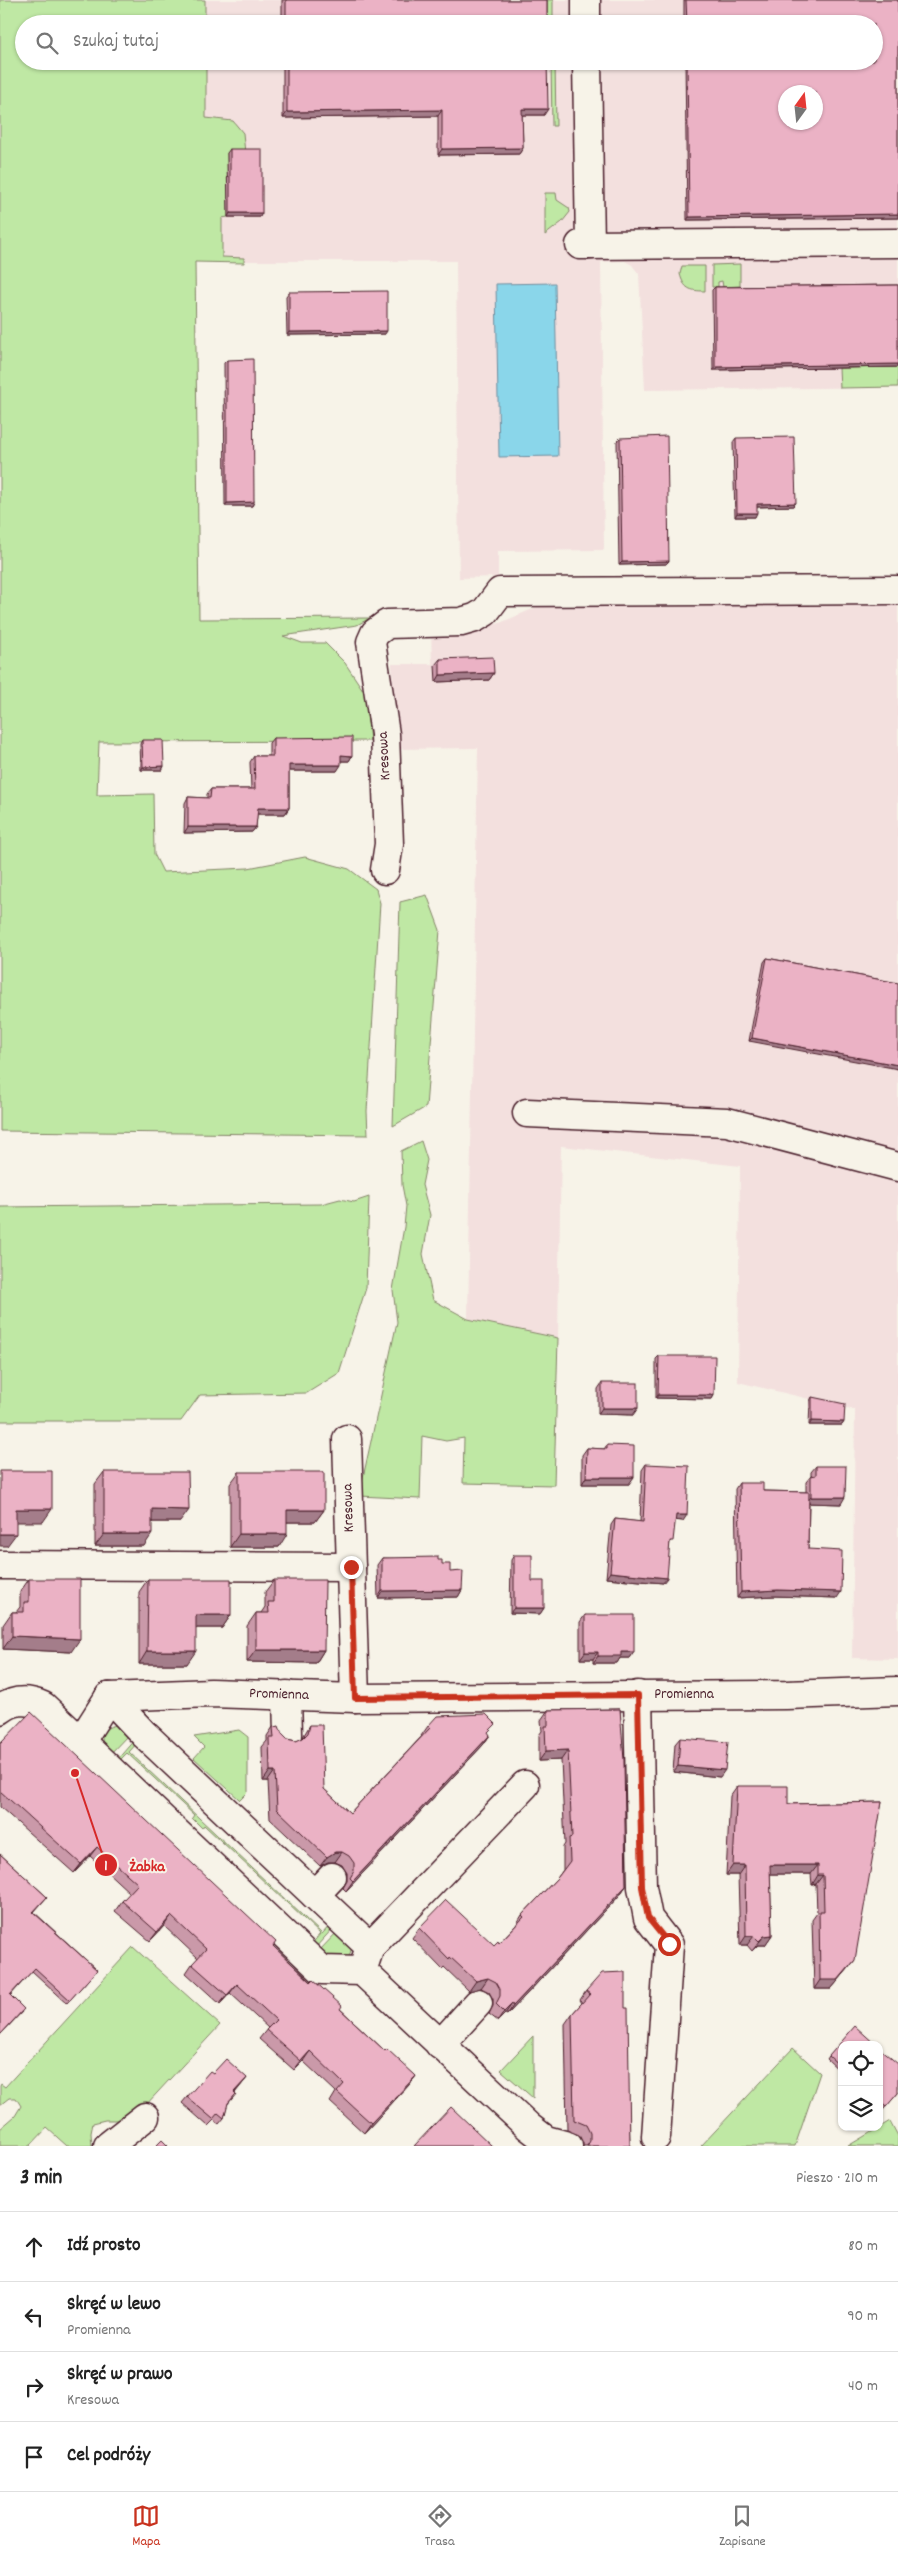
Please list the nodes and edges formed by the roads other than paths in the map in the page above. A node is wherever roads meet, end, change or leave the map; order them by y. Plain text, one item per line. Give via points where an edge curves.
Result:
1 (586, 0) edge
2 (586, 15) edge
3 (586, 70) edge
4 (898, 243) edge
5 (898, 590) edge
6 (385, 870) dead end
7 (527, 1113) dead end
8 (898, 1167) edge
9 (347, 1439) dead end
10 (0, 1565) edge
11 (351, 1567) junction
12 (898, 1691) edge
13 (287, 1694) junction
14 (638, 1695) junction
15 (109, 1697) junction
16 (355, 1698) junction
17 (0, 1710) edge
18 (288, 1736) dead end
19 (81, 1741) junction
20 (525, 1785) dead end
21 (366, 1959) junction
22 (478, 2003) dead end
23 (440, 2045) junction
24 (145, 2117) dead end
25 (656, 2137) dead end
26 (108, 2146) edge
27 (568, 2146) edge

1 - 2 street
3 - 4 street via 585,245
5 - 6 street, Kresowa via 500,592 485,612 476,618 461,622 387,624 375,633 371,642 385,734 389,844
7 - 8 street via 727,1122
9 - 11 street, Kresowa
10 - 11 street
11 - 16 street, Kresowa
12 - 14 street, Promienna
13 - 15 street, Promienna
13 - 16 street, Promienna
13 - 18 street
14 - 16 street, Promienna
14 - 25 street via 642,1887 648,1918 669,1944
15 - 19 street
15 - 21 street via 144,1734 324,1886
17 - 19 street via 14,1702 36,1703 51,1712
19 - 21 street via 322,1970
20 - 21 street
21 - 23 street
22 - 23 street
23 - 27 street via 546,2140
24 - 26 street

